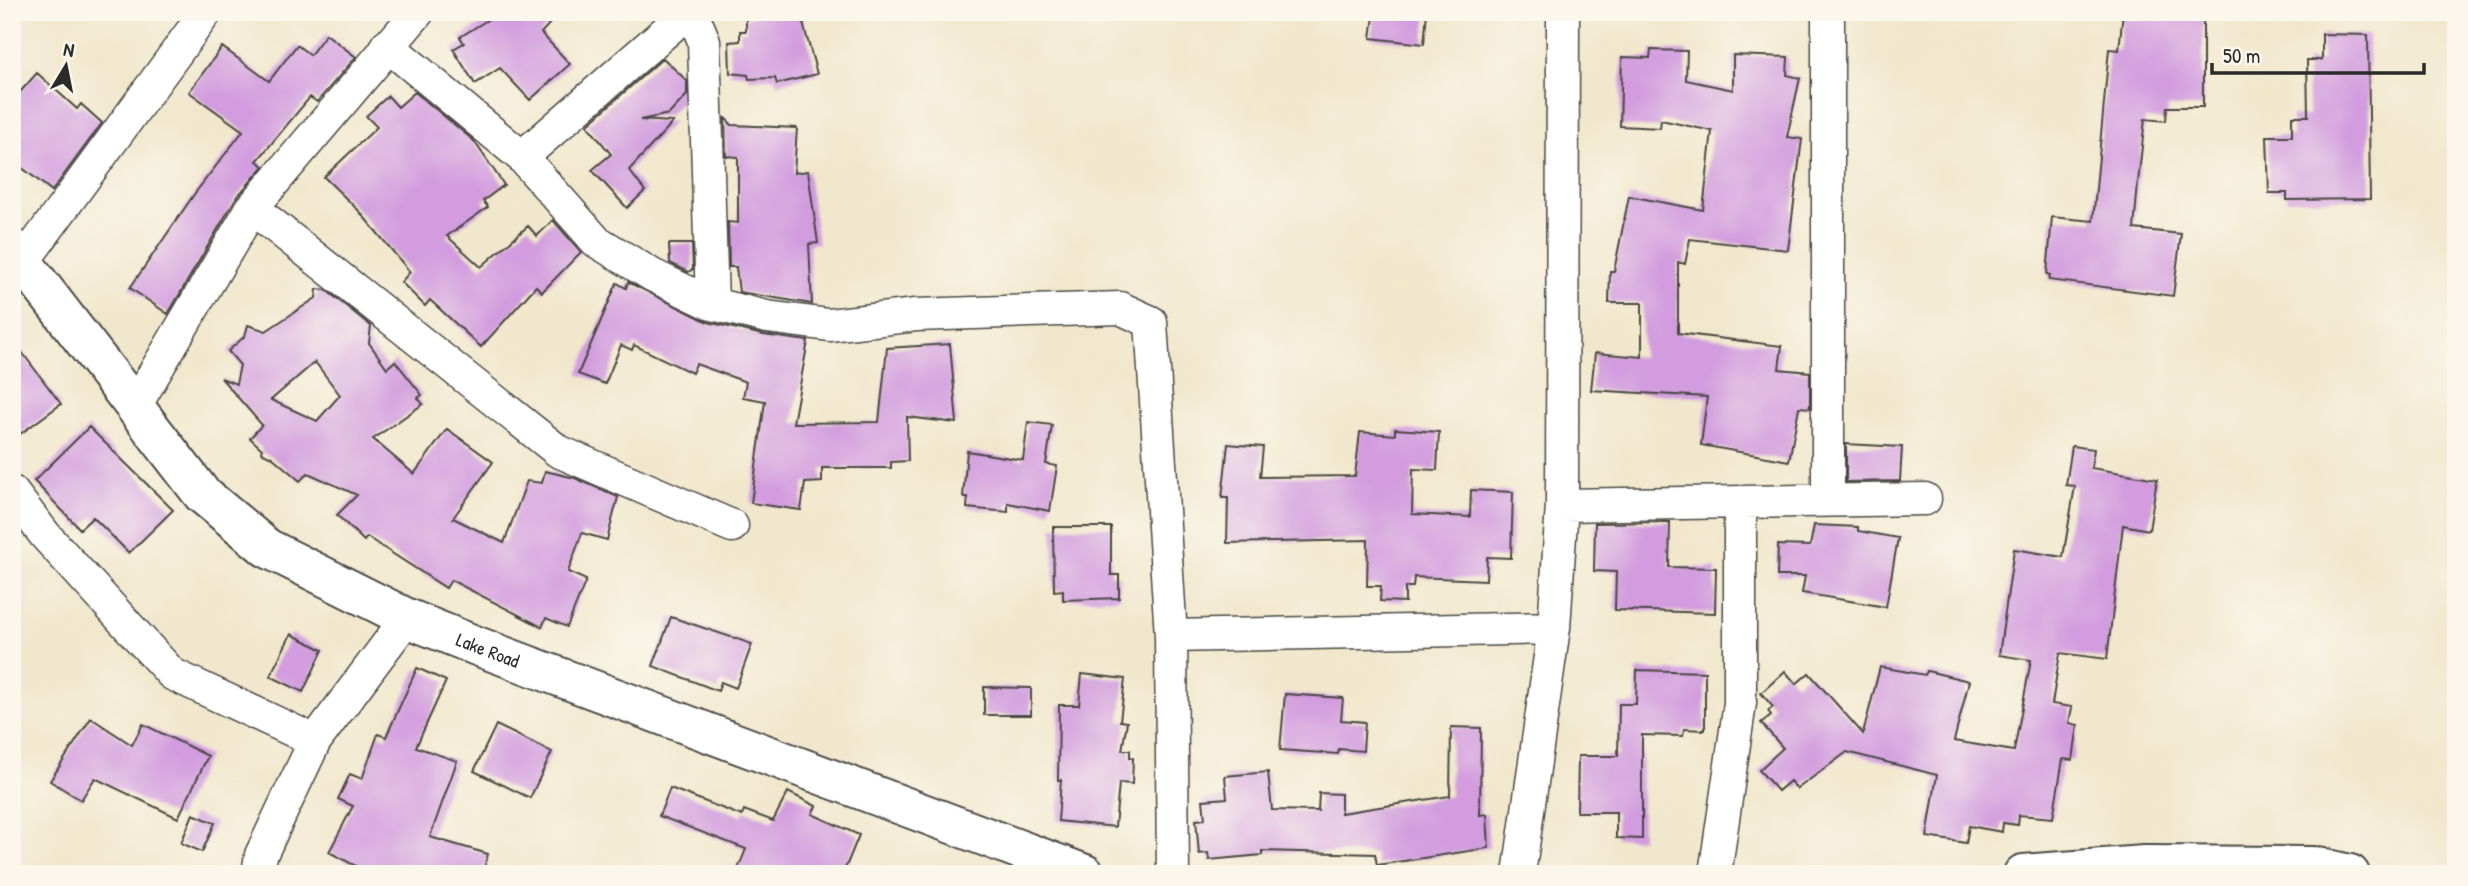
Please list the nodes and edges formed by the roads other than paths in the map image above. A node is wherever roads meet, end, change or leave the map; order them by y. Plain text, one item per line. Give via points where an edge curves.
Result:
1 (206, 12) edge
2 (418, 12) edge
3 (690, 12) edge
4 (1563, 12) edge
5 (1828, 12) edge
6 (387, 46) junction
7 (522, 158) junction
8 (251, 208) junction
9 (17, 255) edge
10 (712, 303) junction
11 (135, 406) junction
12 (12, 492) edge
13 (1828, 498) junction
14 (1925, 499) dead end
15 (1740, 504) junction
16 (1562, 505) junction
17 (732, 526) dead end
18 (407, 618) junction
19 (1554, 628) junction
20 (1171, 636) junction
21 (316, 741) junction
22 (258, 874) edge
23 (1085, 874) edge
24 (1173, 874) edge
25 (1519, 874) edge
26 (1715, 874) edge
27 (2023, 874) edge
28 (2350, 874) edge

1 - 9 street
2 - 6 street
3 - 7 street
3 - 10 street via 704,41
4 - 16 street
5 - 13 street
6 - 7 street
6 - 8 street
7 - 10 street via 596,241 652,275
8 - 11 street
8 - 17 street via 558,451
9 - 11 main road, Lake Road
10 - 20 street via 767,317 829,325 916,315 1120,308 1151,322
11 - 18 main road, Lake Road via 202,494 267,548
12 - 21 street via 45,535 172,674
13 - 14 street
13 - 15 street
15 - 16 street
15 - 26 street via 1740,704
16 - 19 street
18 - 21 street
18 - 23 main road, Lake Road
19 - 20 street
19 - 25 street
20 - 24 street
21 - 22 street via 261,855
27 - 28 main road via 2144,865 2314,866

